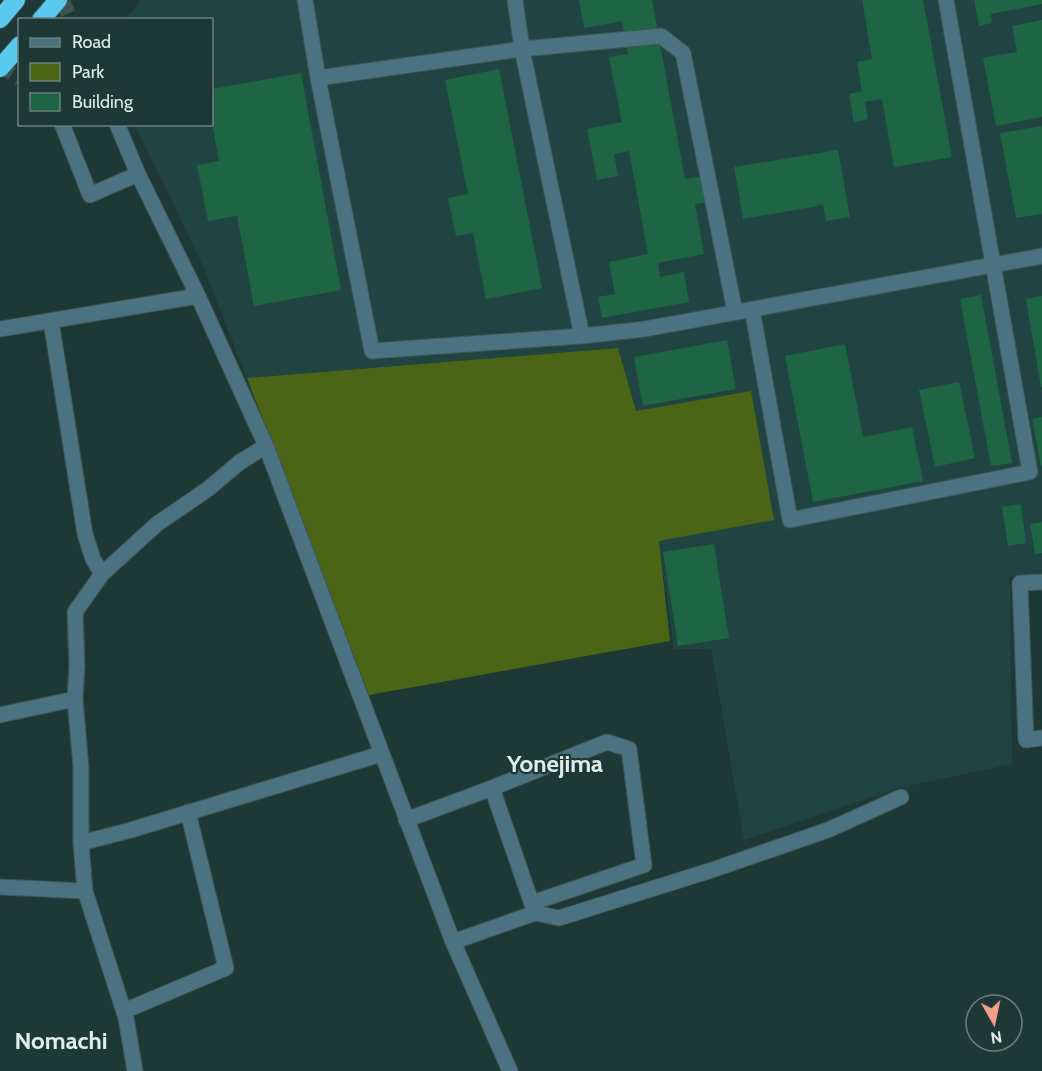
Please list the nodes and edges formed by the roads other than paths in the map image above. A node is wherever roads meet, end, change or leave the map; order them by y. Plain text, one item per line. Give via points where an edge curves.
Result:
1 (16, 0) edge
2 (58, 0) edge
3 (305, 0) edge
4 (514, 0) edge
5 (946, 0) edge
6 (43, 18) edge
7 (0, 19) edge
8 (18, 47) edge
9 (522, 49) junction
10 (0, 68) edge
11 (318, 78) junction
12 (63, 126) edge
13 (118, 126) edge
14 (138, 174) junction
15 (1042, 256) edge
16 (993, 265) junction
17 (198, 296) junction
18 (752, 309) junction
19 (735, 312) junction
20 (51, 321) junction
21 (0, 329) edge
22 (582, 336) junction
23 (266, 446) junction
24 (102, 574) junction
25 (1042, 582) edge
26 (75, 699) junction
27 (0, 715) edge
28 (1042, 738) edge
29 (381, 754) junction
30 (492, 788) junction
31 (901, 797) dead end
32 (188, 812) junction
33 (406, 820) junction
34 (81, 843) junction
35 (0, 886) edge
36 (85, 891) junction
37 (533, 908) junction
38 (453, 942) junction
39 (124, 1011) junction
40 (135, 1071) edge
41 (510, 1071) edge

1 - 7 highway
2 - 6 highway
3 - 11 street
4 - 9 street
5 - 16 street
8 - 10 highway
9 - 11 street
9 - 19 street via 661,36 684,53
9 - 22 street
11 - 22 street via 372,351
12 - 14 street via 90,195
13 - 14 street
14 - 17 street
15 - 16 street
16 - 18 street
16 - 18 street via 1030,472 790,520
17 - 20 street
17 - 23 street
18 - 19 street
19 - 22 street
20 - 21 street
20 - 24 street via 85,534
23 - 24 street via 157,524
23 - 29 street
24 - 26 street via 75,612
25 - 28 street via 1020,584 1026,740
26 - 27 street
26 - 34 street via 81,768
29 - 32 street
29 - 33 street
30 - 33 street
30 - 37 street
30 - 37 street via 607,742 629,749 644,866
31 - 37 street via 828,830 560,918
32 - 34 street
32 - 39 street via 226,968
33 - 38 street
34 - 36 street
35 - 36 street
36 - 39 street
37 - 38 street
38 - 41 street
39 - 40 street

